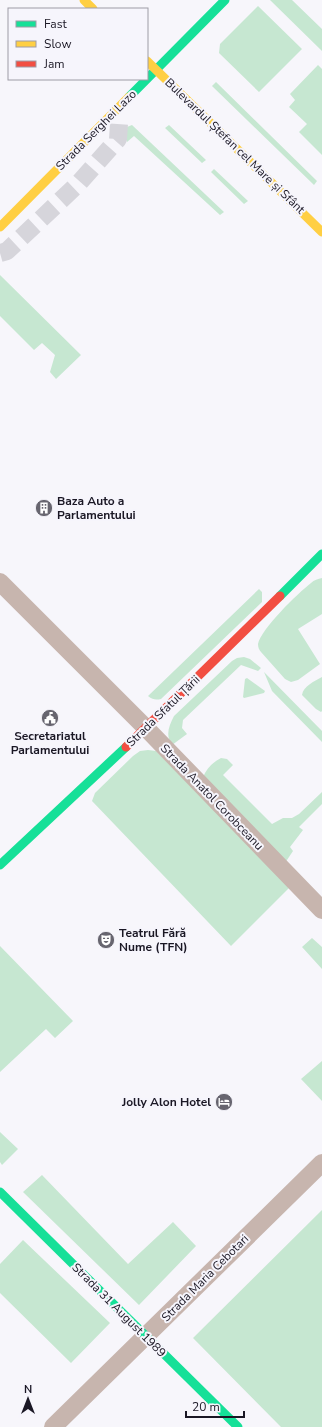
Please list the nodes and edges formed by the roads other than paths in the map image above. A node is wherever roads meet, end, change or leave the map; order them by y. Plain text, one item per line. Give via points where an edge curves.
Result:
1 (84, 0) edge
2 (225, 0) edge
3 (92, 8) edge
4 (148, 62) edge
5 (156, 70) junction
6 (148, 78) edge
7 (146, 80) edge
8 (6, 221) edge
9 (322, 232) edge
10 (322, 554) edge
11 (0, 582) edge
12 (146, 728) junction
13 (0, 866) edge
14 (322, 910) edge
15 (322, 1163) edge
16 (0, 1192) edge
17 (147, 1336) junction
18 (53, 1427) edge
19 (238, 1427) edge

1 - 3 main road
2 - 5 main road, Strada Serghei Lazo
4 - 5 main road, Bulevardul Ștefan cel Mare și Sfânt
5 - 6 main road, Strada Serghei Lazo
5 - 9 main road, Bulevardul Ștefan cel Mare și Sfânt
7 - 8 main road, Strada Serghei Lazo
10 - 12 main road, Strada Sfatul Țării
11 - 12 street, Strada Anatol Corobceanu
12 - 13 main road, Strada Sfatul Țării
12 - 14 street, Strada Anatol Corobceanu
15 - 17 street, Strada Maria Cebotari
16 - 17 main road, Strada 31 August 1989
17 - 18 street, Strada Maria Cebotari
17 - 19 main road, Strada 31 August 1989

